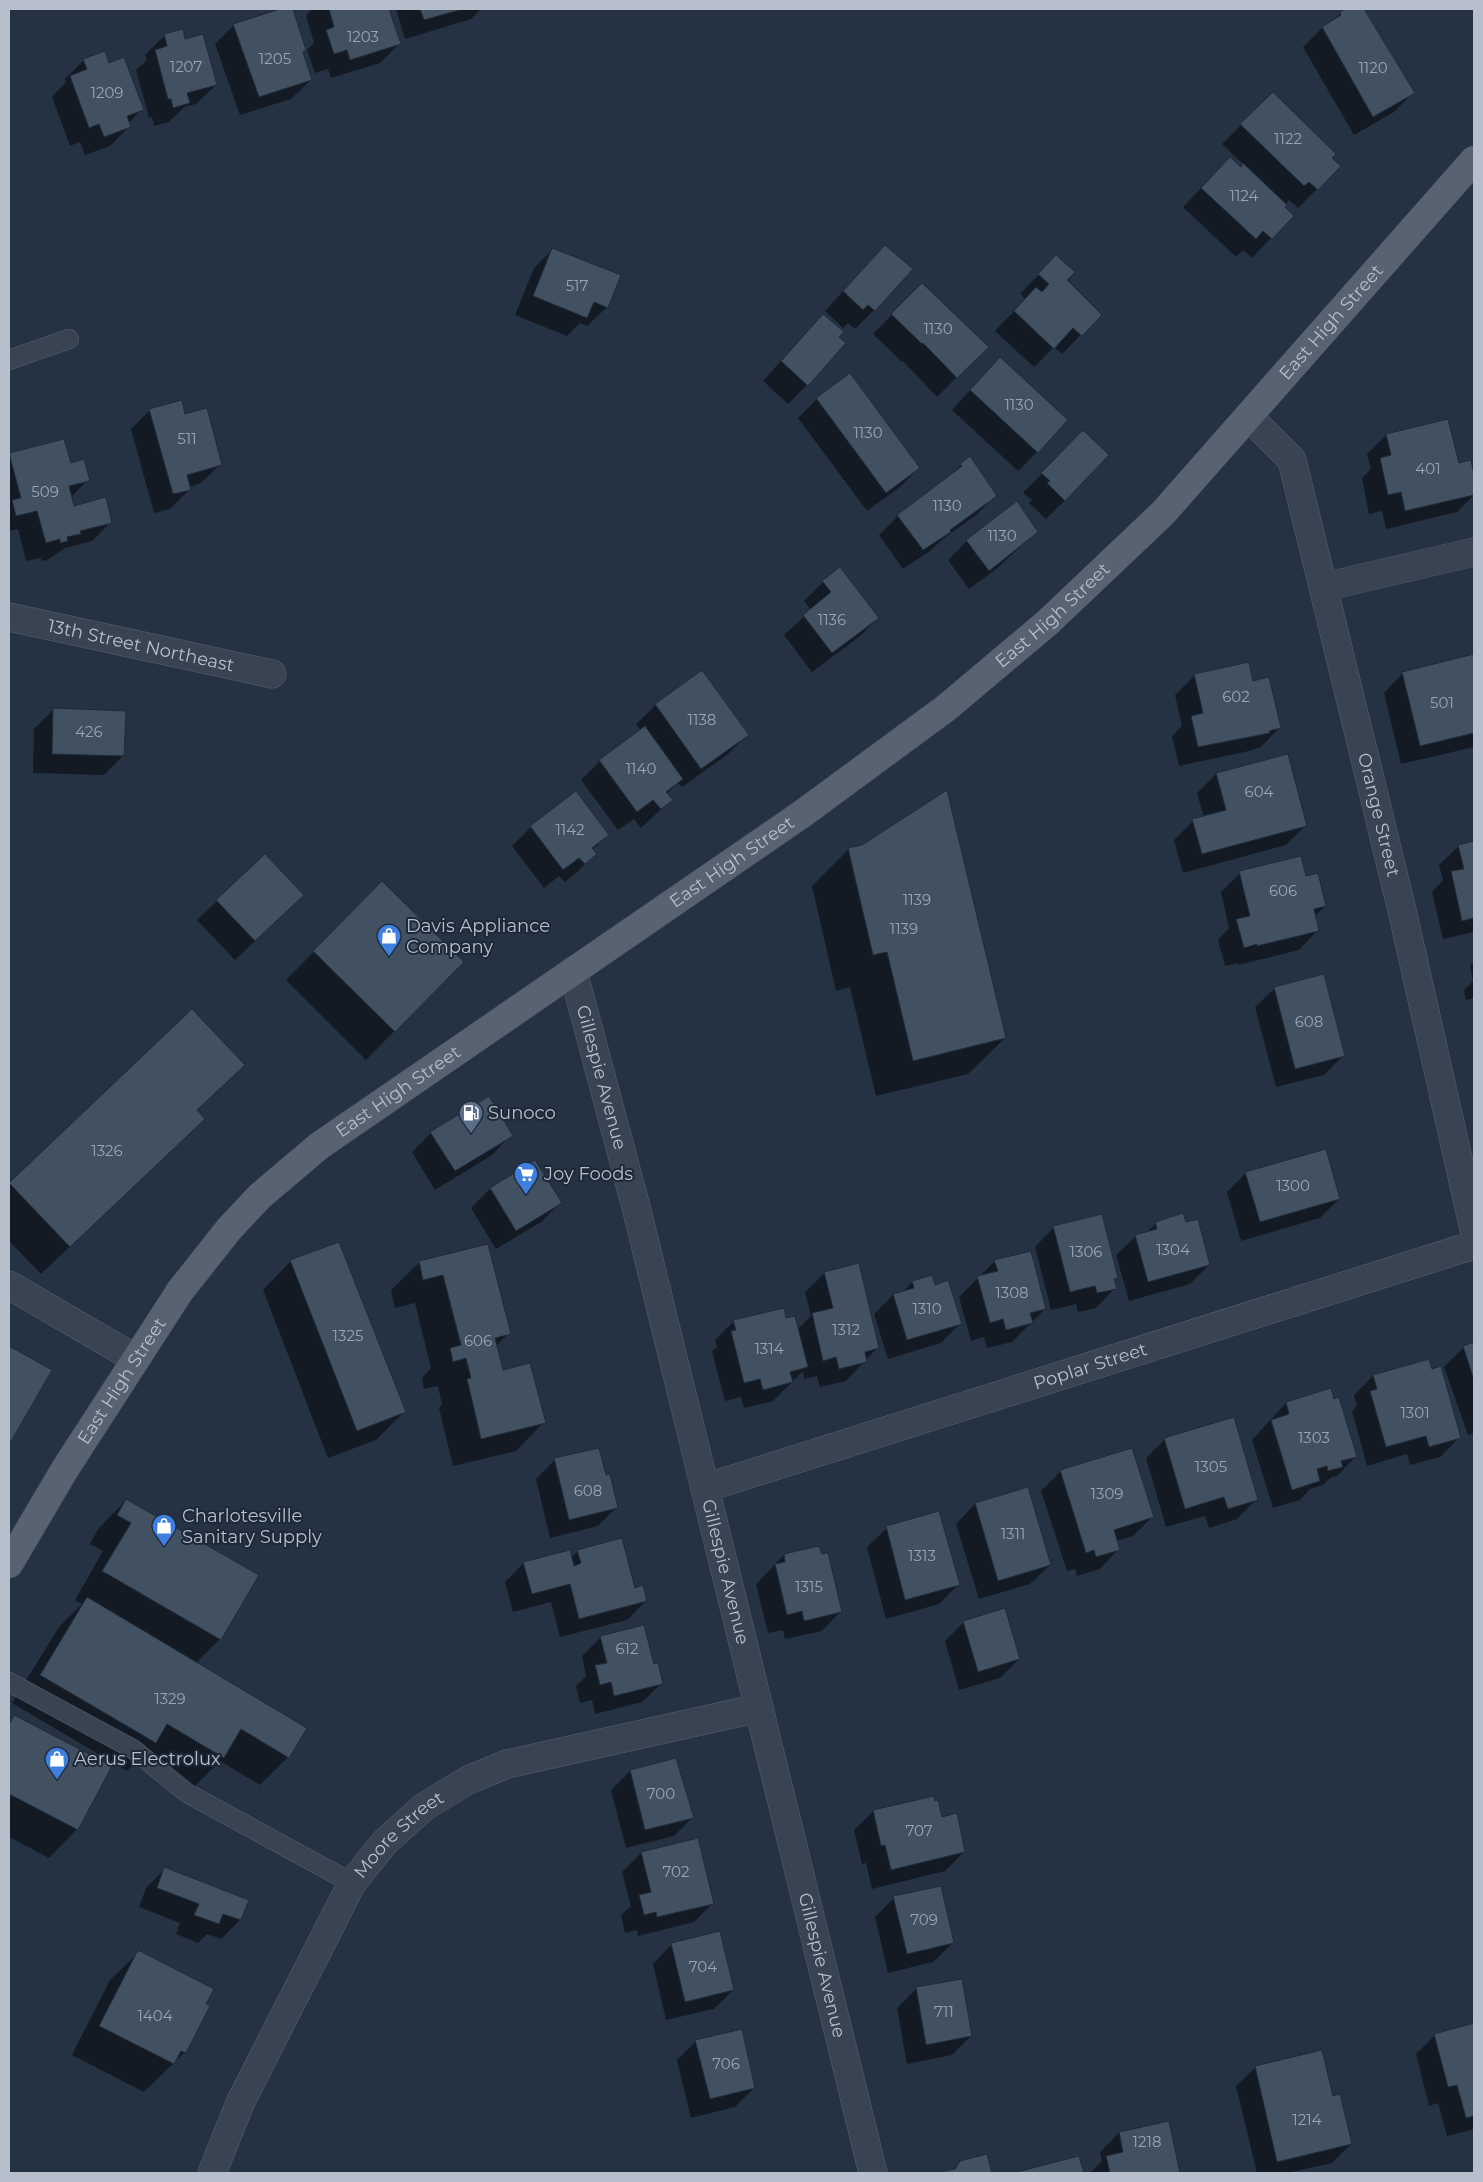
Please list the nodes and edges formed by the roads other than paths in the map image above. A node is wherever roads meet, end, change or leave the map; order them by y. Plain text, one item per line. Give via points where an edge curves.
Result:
1 (1474, 160) edge
2 (69, 339) dead end
3 (9, 360) edge
4 (1249, 418) junction
5 (1474, 552) edge
6 (1324, 587) junction
7 (9, 617) edge
8 (272, 674) dead end
9 (573, 971) junction
10 (1474, 1229) edge
11 (1474, 1245) edge
12 (9, 1285) edge
13 (136, 1359) junction
14 (705, 1488) junction
15 (9, 1564) edge
16 (9, 1682) edge
17 (759, 1708) junction
18 (352, 1883) junction
19 (212, 2173) edge
20 (873, 2173) edge

1 - 4 main road, East High Street
2 - 3 lane
4 - 6 street, Orange Street via 1292,460
4 - 9 main road, East High Street via 1150,526 1047,623 946,708 802,814
5 - 6 street
6 - 10 street, Orange Street
7 - 8 street, 13th Street Northeast
9 - 13 main road, East High Street via 319,1146 260,1196 180,1291
9 - 14 street, Gillespie Avenue via 636,1207
11 - 14 street, Poplar Street
12 - 13 street
13 - 15 main road, East High Street
14 - 17 street, Gillespie Avenue
16 - 18 lane via 133,1749 187,1793
17 - 18 street, Moore Street via 507,1764 468,1780 424,1807 385,1842
17 - 20 street, Gillespie Avenue
18 - 19 street, Moore Street via 241,2101

